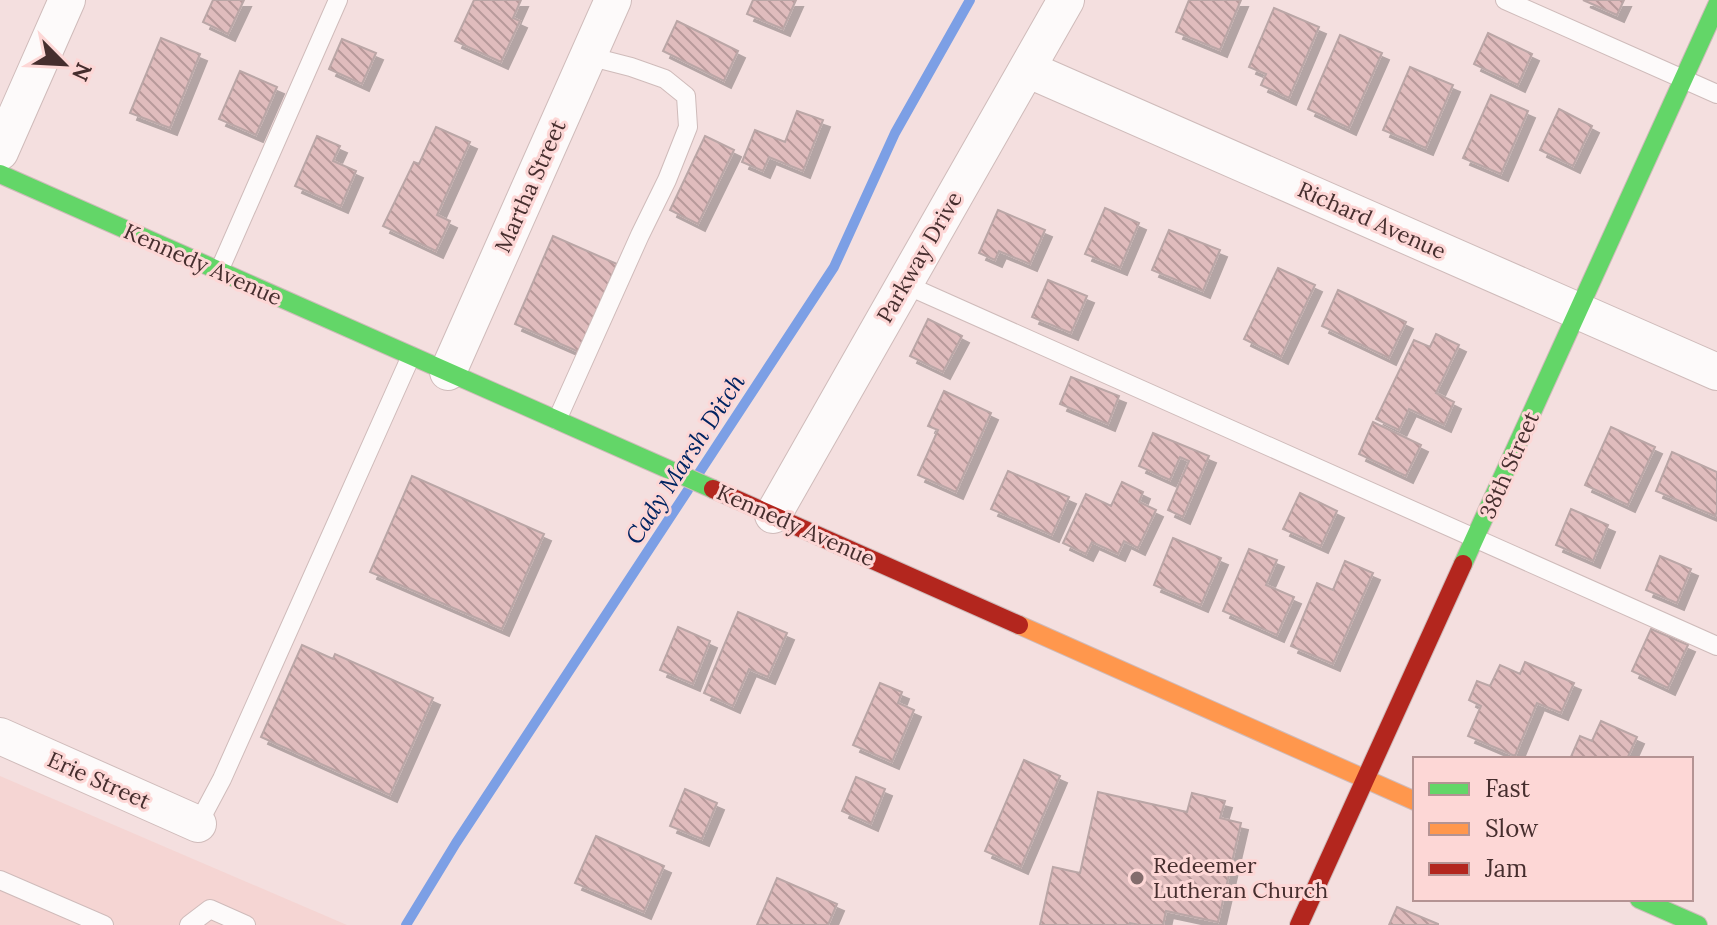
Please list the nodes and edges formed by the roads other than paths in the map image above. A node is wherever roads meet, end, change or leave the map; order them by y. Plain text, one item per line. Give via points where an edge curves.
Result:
1 (67, 0) edge
2 (338, 0) edge
3 (613, 0) edge
4 (1066, 0) edge
5 (1505, 0) edge
6 (1717, 5) edge
7 (588, 56) junction
8 (1027, 69) junction
9 (1683, 79) junction
10 (1717, 94) edge
11 (0, 152) edge
12 (0, 174) edge
13 (219, 271) junction
14 (904, 284) junction
15 (1579, 310) junction
16 (411, 356) junction
17 (448, 372) junction
18 (1717, 372) edge
19 (557, 420) junction
20 (773, 515) junction
21 (1475, 538) junction
22 (1717, 646) edge
23 (5, 743) edge
24 (1365, 780) junction
25 (1413, 800) edge
26 (198, 824) joint
27 (0, 880) edge
28 (1644, 901) edge
29 (68, 918) edge
30 (104, 925) edge
31 (189, 925) edge
32 (246, 925) edge
33 (1299, 925) edge
34 (1698, 925) edge

1 - 11 street
2 - 13 lane
3 - 7 street, Martha Street
4 - 8 street, Parkway Drive
5 - 9 lane
6 - 9 street, 38th Street
7 - 17 street, Martha Street
7 - 19 lane via 665,79 686,96 688,127
8 - 14 street, Parkway Drive
8 - 15 street, Richard Avenue
9 - 10 lane
9 - 15 street, 38th Street
12 - 13 street, Kennedy Avenue
13 - 16 street, Kennedy Avenue
14 - 20 street, Parkway Drive
14 - 21 lane
15 - 18 street, Richard Avenue
15 - 21 street, 38th Street
16 - 17 street, Kennedy Avenue
16 - 26 lane
17 - 19 street, Kennedy Avenue
19 - 20 street, Kennedy Avenue
20 - 24 street, Kennedy Avenue
21 - 22 lane
21 - 24 street, 38th Street
23 - 26 street, Erie Street
24 - 25 street, Kennedy Avenue
24 - 33 street, 38th Street
27 - 29 lane
28 - 34 street
29 - 30 lane
31 - 32 lane via 210,909

